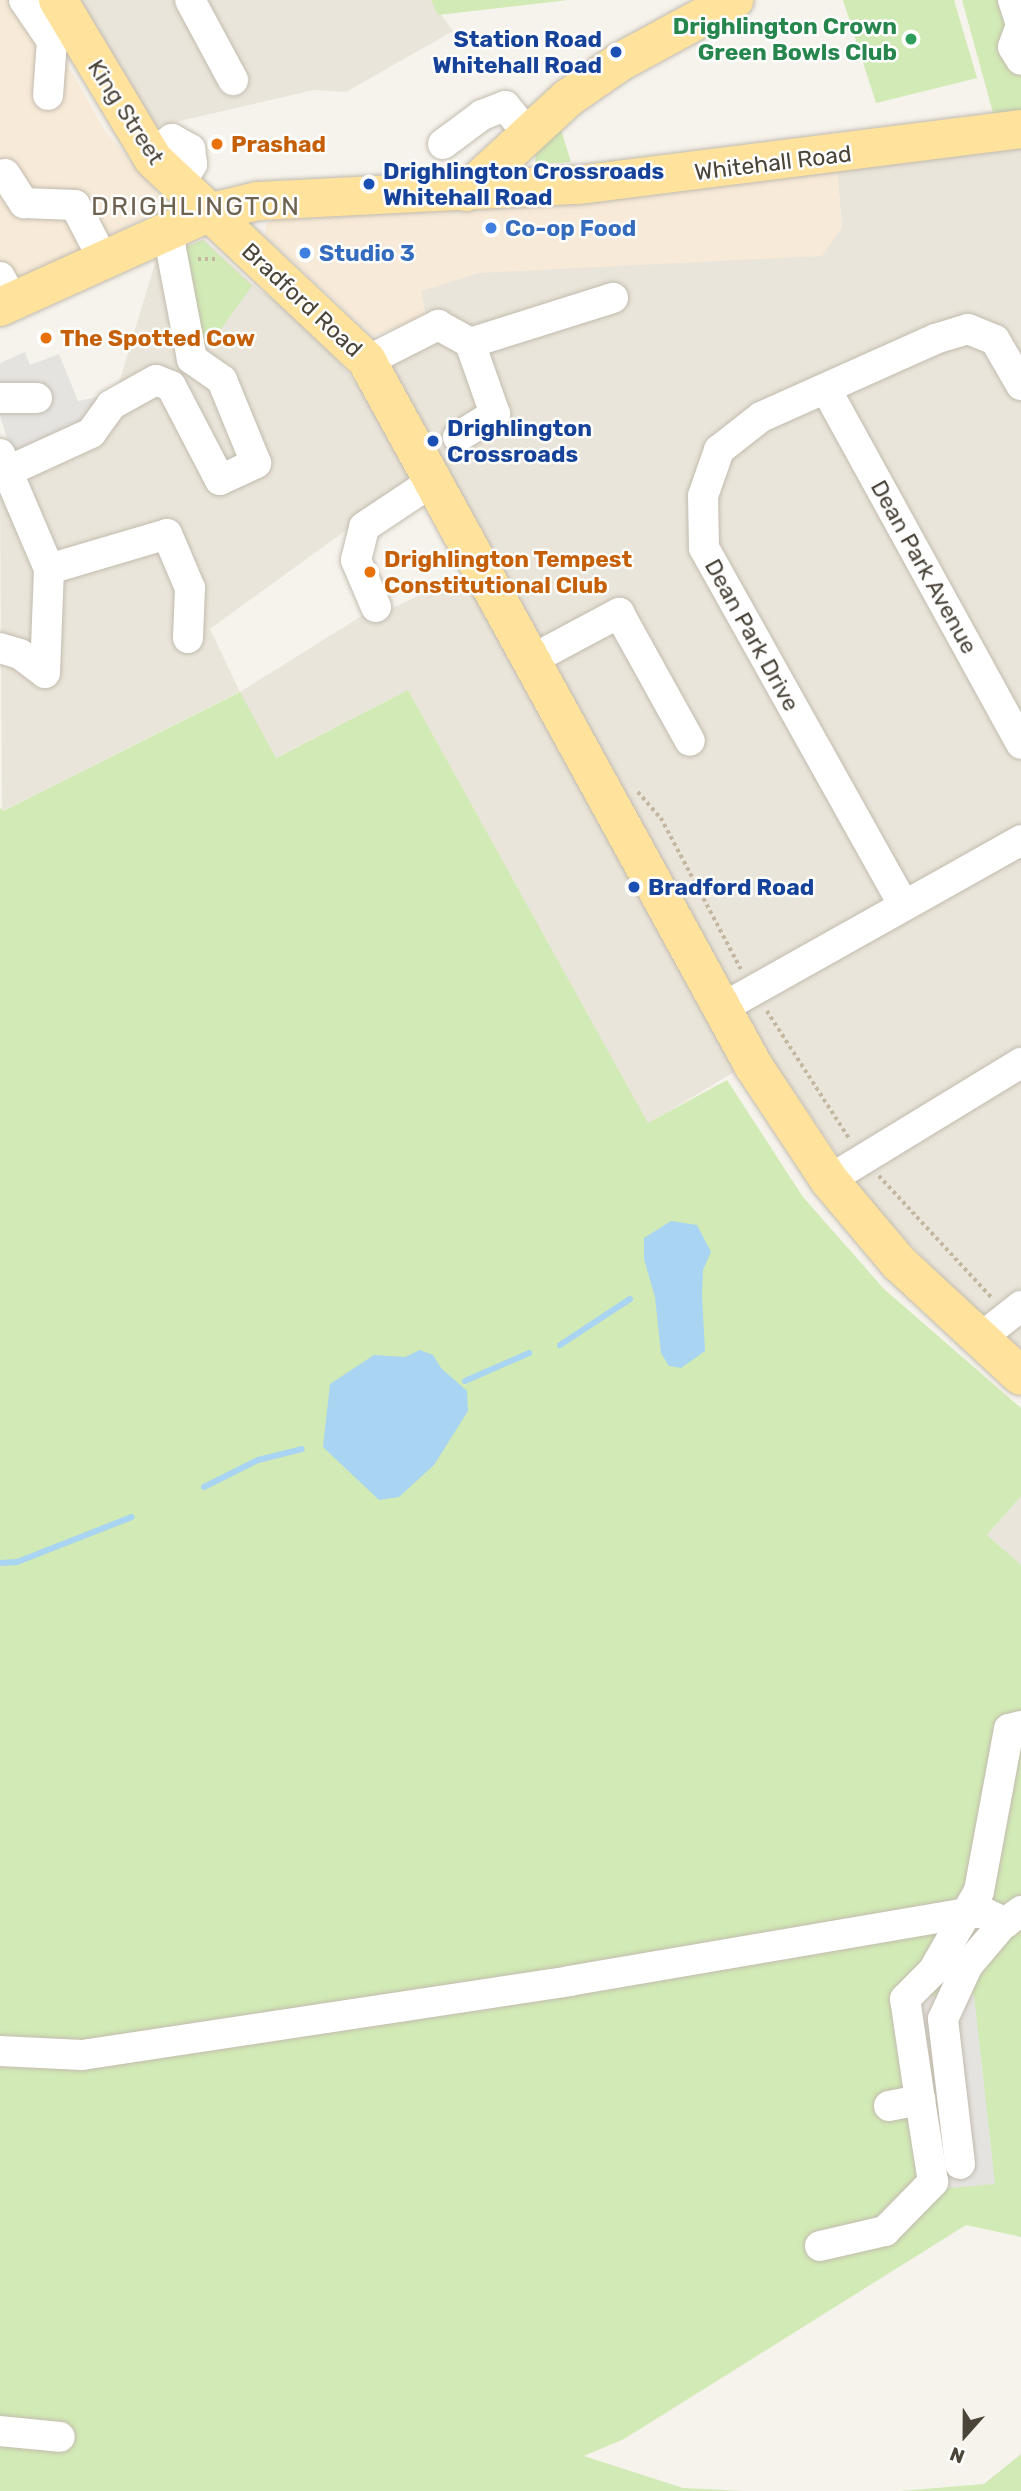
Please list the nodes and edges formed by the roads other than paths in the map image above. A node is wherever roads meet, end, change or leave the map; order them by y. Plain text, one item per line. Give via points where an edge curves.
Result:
1 (24, 0) edge
2 (58, 0) edge
3 (190, 0) edge
4 (1013, 0) edge
5 (718, 3) edge
6 (1021, 60) edge
7 (233, 80) dead end
8 (48, 95) dead end
9 (1021, 130) edge
10 (527, 132) junction
11 (443, 144) dead end
12 (5, 174) dead end
13 (466, 192) junction
14 (208, 213) junction
15 (167, 245) junction
16 (102, 257) junction
17 (4, 295) edge
18 (613, 298) dead end
19 (470, 343) junction
20 (367, 361) junction
21 (1021, 385) edge
22 (826, 389) junction
23 (37, 397) dead end
24 (0, 398) edge
25 (458, 437) dead end
26 (3, 463) edge
27 (433, 481) junction
28 (49, 569) junction
29 (376, 607) dead end
30 (188, 638) dead end
31 (0, 648) edge
32 (533, 659) junction
33 (690, 741) dead end
34 (1021, 744) edge
35 (1021, 840) edge
36 (903, 904) junction
37 (738, 999) junction
38 (1021, 1063) edge
39 (829, 1180) junction
40 (1015, 1310) edge
41 (978, 1340) junction
42 (1021, 1376) edge
43 (1021, 1726) edge
44 (968, 1913) junction
45 (1013, 1917) edge
46 (894, 1926) junction
47 (928, 1977) junction
48 (0, 2051) edge
49 (920, 2100) junction
50 (889, 2106) dead end
51 (960, 2164) dead end
52 (820, 2246) dead end
53 (0, 2431) edge
54 (60, 2437) dead end

1 - 8 street via 51,41
2 - 14 main road, King Street via 150,154
3 - 7 street
4 - 6 street via 1021,25 1013,47
5 - 10 main road via 620,62
9 - 13 main road, Whitehall Road via 659,177
10 - 11 street via 505,106
10 - 13 main road
12 - 16 street via 24,203 75,205
13 - 14 main road, Whitehall Road via 287,198
14 - 15 main road, Whitehall Road
14 - 20 main road, Bradford Road
15 - 16 main road, Whitehall Road
15 - 26 street via 192,359 222,380 256,463 220,480 172,386 156,380 111,405 91,433
16 - 17 main road, Whitehall Road
18 - 19 street
19 - 20 street via 439,324
19 - 25 street via 495,414
20 - 27 main road, Bradford Road
21 - 22 street, Dean Park Drive via 995,340 968,329 935,339
22 - 34 street, Dean Park Avenue
22 - 36 street, Dean Park Drive via 761,417 719,450 703,496 704,548
23 - 24 street
26 - 28 street
27 - 29 street via 363,527 356,560
27 - 32 main road, Bradford Road
28 - 30 street via 167,534 190,588
28 - 31 street via 45,673 20,654
32 - 33 street via 619,612
32 - 37 main road, Bradford Road via 612,802
35 - 36 street
36 - 37 street
37 - 39 main road, Bradford Road via 753,1065
38 - 39 street
39 - 41 main road, Bradford Road via 899,1264
40 - 41 street
41 - 42 main road, Bradford Road
43 - 44 street via 1009,1729 985,1866
44 - 45 street
44 - 46 street
44 - 47 street
45 - 51 street via 968,1965 943,2019
46 - 47 street via 922,1952
46 - 48 street via 82,2055
47 - 49 street via 908,1993 904,2006
49 - 50 street
49 - 52 street via 933,2182 886,2231
53 - 54 street

